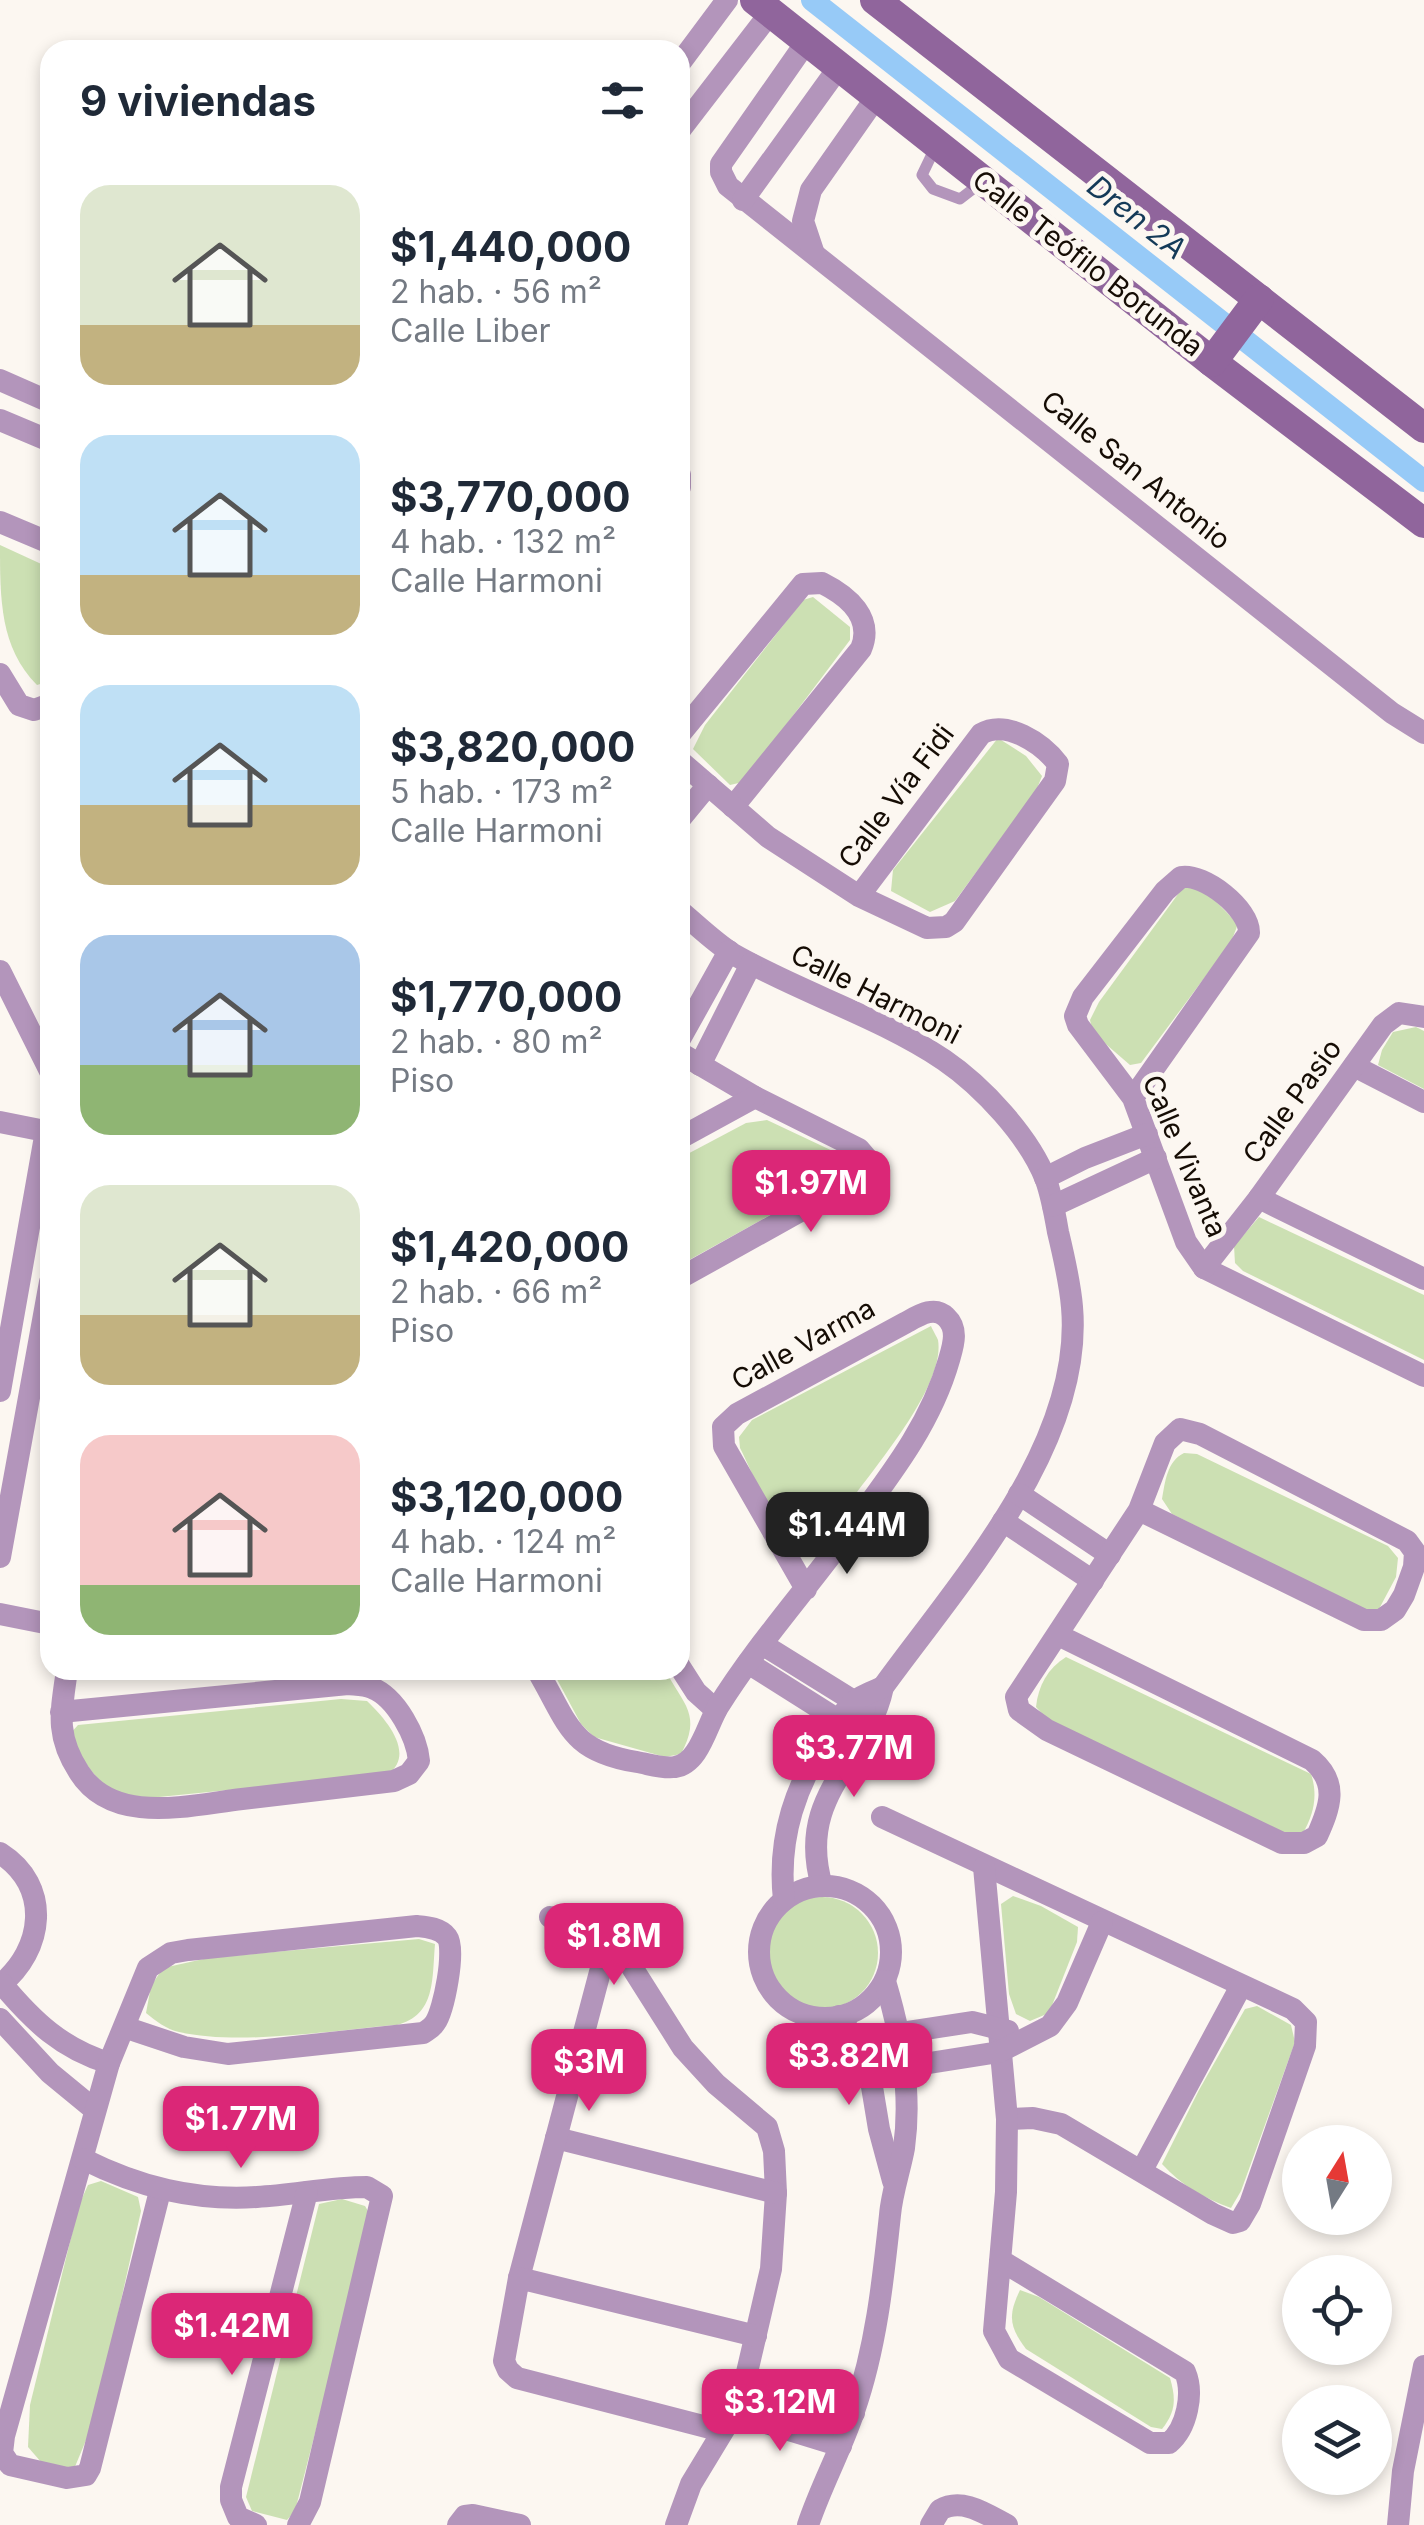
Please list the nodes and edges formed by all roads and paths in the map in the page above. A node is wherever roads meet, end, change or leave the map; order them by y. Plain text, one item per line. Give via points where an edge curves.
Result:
1 (727, 0) edge
2 (883, 3) edge
3 (763, 6) edge
4 (807, 41) junction
5 (690, 50) edge
6 (839, 66) junction
7 (877, 96) junction
8 (690, 115) edge
9 (743, 200) junction
10 (812, 251) junction
11 (1253, 308) junction
12 (1218, 356) junction
13 (0, 380) edge
14 (40, 398) edge
15 (0, 420) edge
16 (1424, 428) edge
17 (40, 437) edge
18 (0, 522) edge
19 (1424, 523) edge
20 (40, 540) edge
21 (0, 674) edge
22 (40, 708) edge
23 (690, 722) edge
24 (1424, 733) edge
25 (690, 772) edge
26 (708, 785) junction
27 (690, 807) edge
28 (733, 808) junction
29 (859, 896) junction
30 (690, 919) edge
31 (728, 951) junction
32 (752, 964) junction
33 (0, 971) edge
34 (1424, 1017) edge
35 (690, 1021) edge
36 (40, 1051) edge
37 (690, 1058) edge
38 (1354, 1066) junction
39 (755, 1097) junction
40 (1133, 1098) junction
41 (1424, 1102) edge
42 (0, 1122) edge
43 (40, 1129) edge
44 (690, 1133) edge
45 (1147, 1134) junction
46 (1156, 1158) junction
47 (40, 1178) edge
48 (1045, 1178) junction
49 (1258, 1198) junction
50 (1052, 1206) junction
51 (1204, 1268) junction
52 (690, 1272) edge
53 (1424, 1279) edge
54 (40, 1337) edge
55 (1424, 1376) edge
56 (0, 1391) edge
57 (1020, 1494) junction
58 (1139, 1510) junction
59 (1003, 1521) junction
60 (1110, 1555) junction
61 (0, 1556) edge
62 (1092, 1582) junction
63 (806, 1590) junction
64 (0, 1614) edge
65 (40, 1622) edge
66 (1058, 1635) junction
67 (762, 1644) junction
68 (748, 1663) junction
69 (66, 1680) edge
70 (543, 1680) edge
71 (688, 1680) edge
72 (882, 1686) junction
73 (854, 1701) junction
74 (716, 1710) junction
75 (61, 1712) junction
76 (877, 1715) junction
77 (838, 1722) junction
78 (862, 1735) junction
79 (882, 1817) dead end
80 (0, 1853) edge
81 (984, 1866) junction
82 (822, 1886) junction
83 (784, 1900) junction
84 (550, 1916) dead end
85 (1102, 1922) junction
86 (608, 1938) junction
87 (884, 1981) junction
88 (1, 1984) edge
89 (1240, 1986) junction
90 (839, 2016) junction
91 (0, 2020) edge
92 (124, 2026) junction
93 (998, 2026) junction
94 (900, 2032) junction
95 (1025, 2038) junction
96 (999, 2052) junction
97 (109, 2063) junction
98 (904, 2067) junction
99 (95, 2110) junction
100 (1007, 2120) junction
101 (556, 2138) junction
102 (83, 2159) junction
103 (1142, 2170) junction
104 (893, 2182) junction
105 (160, 2190) junction
106 (306, 2192) junction
107 (776, 2193) junction
108 (1000, 2260) junction
109 (519, 2278) junction
110 (756, 2336) junction
111 (1424, 2366) edge
112 (745, 2381) junction
113 (854, 2413) junction
114 (728, 2422) junction
115 (841, 2446) junction
116 (1413, 2472) edge
117 (256, 2525) edge
118 (298, 2525) edge
119 (458, 2525) edge
120 (520, 2525) edge
121 (676, 2525) edge
122 (808, 2525) edge
123 (931, 2525) edge
124 (1006, 2525) edge
125 (1398, 2525) edge

1 - 5 street
2 - 11 main road
3 - 4 main road, Calle Teófilo Borunda
3 - 8 street
4 - 6 main road, Calle Teófilo Borunda
4 - 9 street, Calle San Antonio via 721,164 724,180
6 - 7 main road, Calle Teófilo Borunda
6 - 9 street
7 - 10 street via 811,190 803,220
7 - 12 main road, Calle Teófilo Borunda
9 - 10 street, Calle San Antonio
10 - 24 street, Calle San Antonio
11 - 12 main road
11 - 16 main road
12 - 19 main road, Calle Teófilo Borunda
13 - 14 street
15 - 17 street
18 - 20 street
21 - 22 street via 18,705
23 - 28 street via 803,584 822,583 860,611 866,630 861,649
25 - 26 street
26 - 27 street
26 - 28 street
28 - 29 street
29 - 29 street, Calle Vía Fidi via 981,734 1008,728 1058,764 1056,781 954,922 937,929 913,923
30 - 31 street, Calle Harmoni
31 - 32 street, Calle Harmoni
31 - 35 street
32 - 37 street
32 - 48 street, Calle Harmoni via 947,1062 1010,1123
33 - 36 street
34 - 38 street, Calle Pasio via 1391,1016
37 - 39 street
38 - 41 street
38 - 49 street, Calle Pasio
39 - 44 street
39 - 52 street via 868,1156 869,1169
40 - 40 street, Calle Vivanta via 1244,946 1246,916 1204,879 1172,882 1075,1016
40 - 45 street, Calle Vivanta
42 - 43 street
45 - 46 street, Calle Vivanta
45 - 48 street
46 - 50 street
46 - 51 street, Calle Vivanta via 1186,1242
47 - 56 street
48 - 50 street, Calle Harmoni
49 - 51 street, Calle Pasio
49 - 53 street
50 - 57 street, Calle Harmoni via 1073,1310 1070,1350 1054,1426
51 - 55 street, Calle Vivanta
54 - 61 street
57 - 59 street, Calle Harmoni
57 - 60 street
58 - 58 street via 1364,1620 1381,1620 1395,1610 1414,1568 1406,1541 1180,1428 1166,1443
58 - 60 street
59 - 62 street
59 - 72 street, Calle Harmoni
60 - 62 street
62 - 66 street
63 - 63 street, Calle Varma via 724,1446 724,1428 737,1414 925,1313 944,1314 953,1344 919,1434
63 - 67 street
64 - 65 street
66 - 66 street via 1312,1760 1330,1785 1317,1836 1282,1842 1030,1720 1016,1697
67 - 68 street
67 - 73 street
68 - 74 street
68 - 77 street
69 - 75 street
70 - 74 street via 584,1746 618,1759 678,1767
71 - 74 street
72 - 73 street, Calle Harmoni
72 - 76 street, Calle Harmoni
73 - 76 street
73 - 77 street, Calle Harmoni
75 - 75 street via 64,1750 85,1782 116,1804 143,1808 394,1781 419,1760 387,1696 348,1684
76 - 78 street, Calle Harmoni
77 - 78 street
77 - 83 street, Calle Harmoni via 814,1756 786,1827
78 - 82 street, Calle Harmoni via 814,1834
79 - 81 street
80 - 88 street via 25,1878 37,1924 20,1968
81 - 85 street
81 - 93 street
82 - 83 street
82 - 87 street via 854,1893 877,1911 890,1938
83 - 90 street via 760,1937 765,1980 796,2011
84 - 86 street
85 - 89 street
85 - 95 street via 1059,2016
86 - 101 street
86 - 107 street via 684,2048 766,2127
87 - 90 street via 866,2004
87 - 94 street
88 - 97 street via 47,2033
89 - 103 street
89 - 103 street via 1293,2009 1307,2030 1244,2215 1233,2223 1224,2220
90 - 104 street via 866,2057
91 - 99 street
92 - 92 street via 228,2054 423,2034 442,2008 449,1939 417,1926 171,1953 148,1968
92 - 97 street
93 - 94 street via 972,2022
93 - 95 street
93 - 96 street
94 - 98 street
95 - 96 street
96 - 98 street
96 - 100 street
97 - 99 street
98 - 104 street via 903,2151
99 - 102 street
100 - 103 street via 1061,2124
100 - 108 street
101 - 107 street
101 - 109 street
102 - 105 street
102 - 105 street via 4,2436 2,2454 10,2465 68,2478 90,2468
104 - 113 street via 881,2300
105 - 106 street via 256,2198
106 - 117 street via 232,2487 238,2517
106 - 118 street via 379,2191 380,2208 310,2502
107 - 110 street via 771,2268
108 - 108 street via 994,2331 1009,2360 1150,2443 1169,2444 1190,2396 1185,2372
109 - 110 street
109 - 114 street via 504,2361 517,2378
110 - 112 street
111 - 116 street
112 - 113 street
112 - 114 street
113 - 115 street
114 - 115 street
114 - 121 street via 691,2484
115 - 122 street
116 - 125 street
119 - 120 street via 473,2514
123 - 124 street via 940,2510 958,2505

